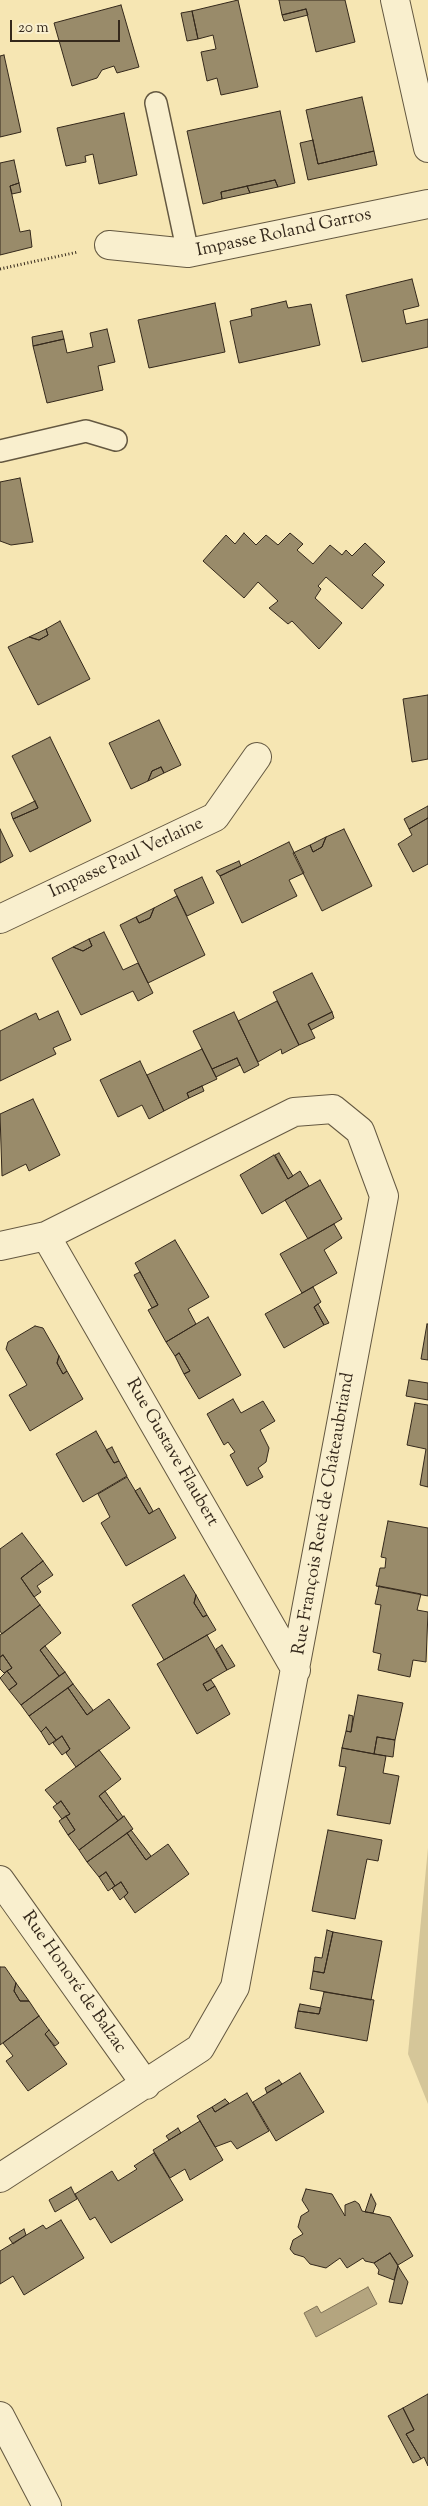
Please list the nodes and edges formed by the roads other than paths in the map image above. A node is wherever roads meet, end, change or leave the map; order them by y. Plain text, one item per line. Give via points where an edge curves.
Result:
1 (394, 0) edge
2 (156, 103) dead end
3 (428, 148) edge
4 (428, 204) edge
5 (109, 245) road end
6 (188, 253) junction
7 (116, 440) dead end
8 (0, 451) edge
9 (257, 757) dead end
10 (0, 919) edge
11 (46, 1236) junction
12 (0, 1246) edge
13 (296, 1670) junction
14 (0, 1880) edge
15 (146, 2085) junction
16 (0, 2178) edge
17 (0, 2416) edge
18 (47, 2506) edge

1 - 3 street
2 - 6 lane
4 - 6 street, Impasse Roland Garros
5 - 6 street, Impasse Roland Garros
7 - 8 lane via 86,431
9 - 10 street, Impasse Paul Verlaine via 215,818
11 - 12 street, Rue François René de Châteaubriand
11 - 13 street, Rue Gustave Flaubert
11 - 13 street, Rue François René de Châteaubriand via 294,1112 333,1108 360,1130 384,1196
13 - 15 street, Rue François René de Châteaubriand via 235,1987 200,2048
14 - 15 street, Rue Honoré de Balzac
15 - 16 street, Rue François René de Châteaubriand
17 - 18 street

